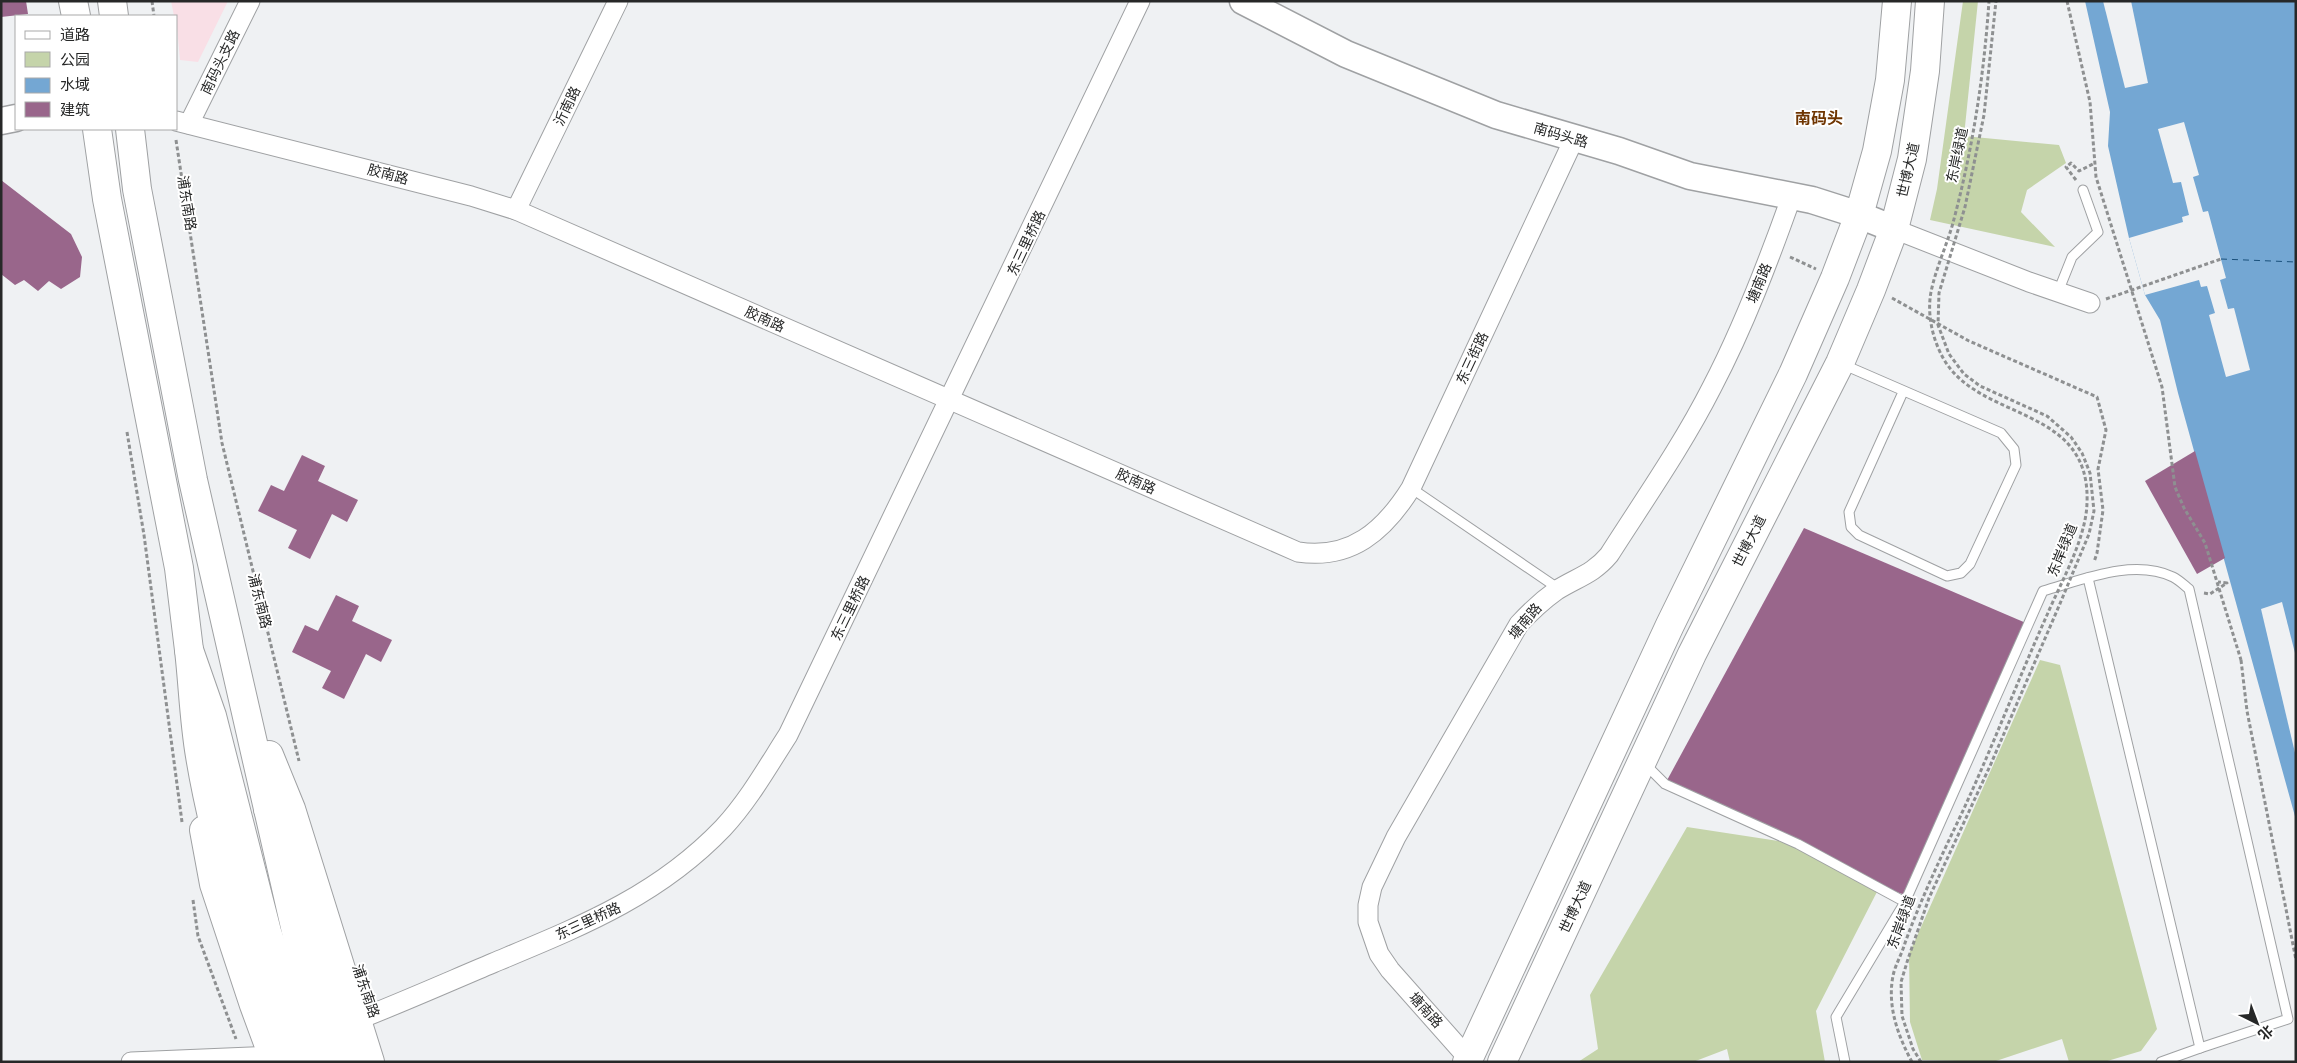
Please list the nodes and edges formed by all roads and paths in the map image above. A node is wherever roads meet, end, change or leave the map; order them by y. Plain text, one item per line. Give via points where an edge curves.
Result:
1 (73, 1) edge
2 (112, 1) edge
3 (152, 1) edge
4 (250, 1) edge
5 (618, 1) edge
6 (1140, 1) edge
7 (1243, 1) edge
8 (1897, 1) edge
9 (1930, 1) edge
10 (1989, 1) edge
11 (1996, 1) edge
12 (2067, 1) edge
13 (76, 15) edge
14 (114, 15) edge
15 (154, 15) edge
16 (15, 118) edge
17 (1, 120) edge
18 (180, 127) edge
19 (97, 130) edge
20 (130, 130) edge
21 (1574, 139) junction
22 (2095, 163) junction
23 (2083, 190) joint
24 (1792, 195) junction
25 (516, 210) junction
26 (1859, 215) junction
27 (1894, 229) junction
28 (1773, 250) junction
29 (2221, 259) dead end
30 (1835, 278) junction
31 (1871, 290) junction
32 (2058, 292) junction
33 (2090, 304) joint
34 (1840, 363) junction
35 (1903, 392) junction
36 (951, 400) junction
37 (126, 429) dead end
38 (1411, 488) junction
39 (1339, 552) joint
40 (179, 568) junction
41 (2088, 578) junction
42 (2218, 582) junction
43 (1560, 589) junction
44 (2210, 594) dead end
45 (189, 650) junction
46 (238, 677) junction
47 (1642, 761) junction
48 (299, 762) dead end
49 (268, 809) junction
50 (183, 828) dead end
51 (192, 897) dead end
52 (1905, 902) junction
53 (2296, 960) edge
54 (357, 1020) junction
55 (2200, 1048) junction
56 (243, 1057) junction
57 (280, 1060) edge
58 (1467, 1060) edge
59 (130, 1062) edge
60 (311, 1062) edge
61 (333, 1062) edge
62 (352, 1062) edge
63 (370, 1062) edge
64 (1502, 1062) edge
65 (1845, 1062) edge
66 (1912, 1062) edge
67 (1920, 1062) edge
68 (2161, 1062) edge

1 - 13 main road
2 - 14 main road
3 - 15 path
4 - 18 street, 南码头支路
5 - 25 street, 沂南路
6 - 36 street, 东三里桥路
7 - 21 street, 南码头路 via 1346,54 1496,116
8 - 26 main road via 1890,80 1877,150
9 - 27 main road, 世博大道 via 1925,71 1913,149
10 - 66 path, 东岸绿道, bridge via 1977,112 1953,222 1931,292 1932,328 1941,356 1960,380 1982,395 2042,422 2066,443 2082,470 2087,501 2085,522 2064,577 1917,909 1893,975 1891,997 1896,1027
11 - 67 path, bridge via 1981,132 1965,207 1939,293 1938,325 1949,354 1964,374 1980,386 2047,416 2071,437 2090,473 2094,511 2089,534 2059,606 1929,898 1905,967 1901,982 1902,1016
12 - 22 path, bridge via 2090,102
16 - 17 street
18 - 25 street, 胶南路 via 471,196
18 - 48 path, 浦东南路 via 222,443
19 - 40 main road via 107,199
20 - 46 main road, 浦东南路 via 137,189 193,480
21 - 24 street, 南码头路 via 1690,176
21 - 38 street, 东三街路
22 - 23 path via 2080,171 2071,163 2066,167
22 - 42 path, bridge via 2096,177 2162,387 2175,487 2205,543
23 - 32 lane via 2098,232 2072,258
24 - 26 street, 南码头路
24 - 28 street, 塘南路
25 - 36 street, 胶南路
26 - 27 street, 南码头路
26 - 30 main road
27 - 31 main road, 世博大道
27 - 32 street
28 - 30 path
28 - 43 street, 塘南路 via 1712,388 1609,555 1598,568
29 - 33 path
30 - 58 main road via 1793,374 1666,634
31 - 34 main road, 世博大道
31 - 41 path via 1900,302 1969,341 2097,397 2106,430 2098,469 2103,510 2097,553
32 - 33 street
34 - 35 lane
34 - 47 main road, 世博大道 via 1692,654
35 - 35 lane via 2000,434 2014,449 2016,465 1970,564 1961,573 1947,576 1859,535 1851,527 1850,512
36 - 39 street, 胶南路 via 1298,552 1318,555
36 - 54 street, 东三里桥路 via 788,735 754,789 724,827 688,860 646,891 599,918
37 - 50 path via 144,535
38 - 39 street, 东三街路 via 1397,510 1380,527
38 - 43 lane
40 - 45 main road
40 - 57 main road via 183,719 212,875 254,1006
41 - 52 lane via 2043,591
41 - 55 lane
41 - 55 lane via 2121,571 2151,571 2174,577 2189,589 2288,1019
42 - 44 path via 2228,583
42 - 53 path, bridge via 2241,660 2249,720
43 - 58 street, 塘南路 via 1531,611 1506,643 1396,837 1375,878 1368,905 1368,922 1379,954
45 - 57 main road via 200,755 222,857 270,1007
45 - 60 main road via 212,716 267,932
46 - 49 main road, 浦东南路
46 - 54 main road, 浦东南路 via 291,809
47 - 52 lane via 1665,784 1798,844
47 - 64 main road, 世博大道
49 - 61 main road, 浦东南路 via 308,984
49 - 62 main road via 303,900
51 - 56 path via 198,936
52 - 65 lane via 1836,1017
54 - 63 main road, 浦东南路
55 - 68 lane
56 - 57 street
56 - 59 street

